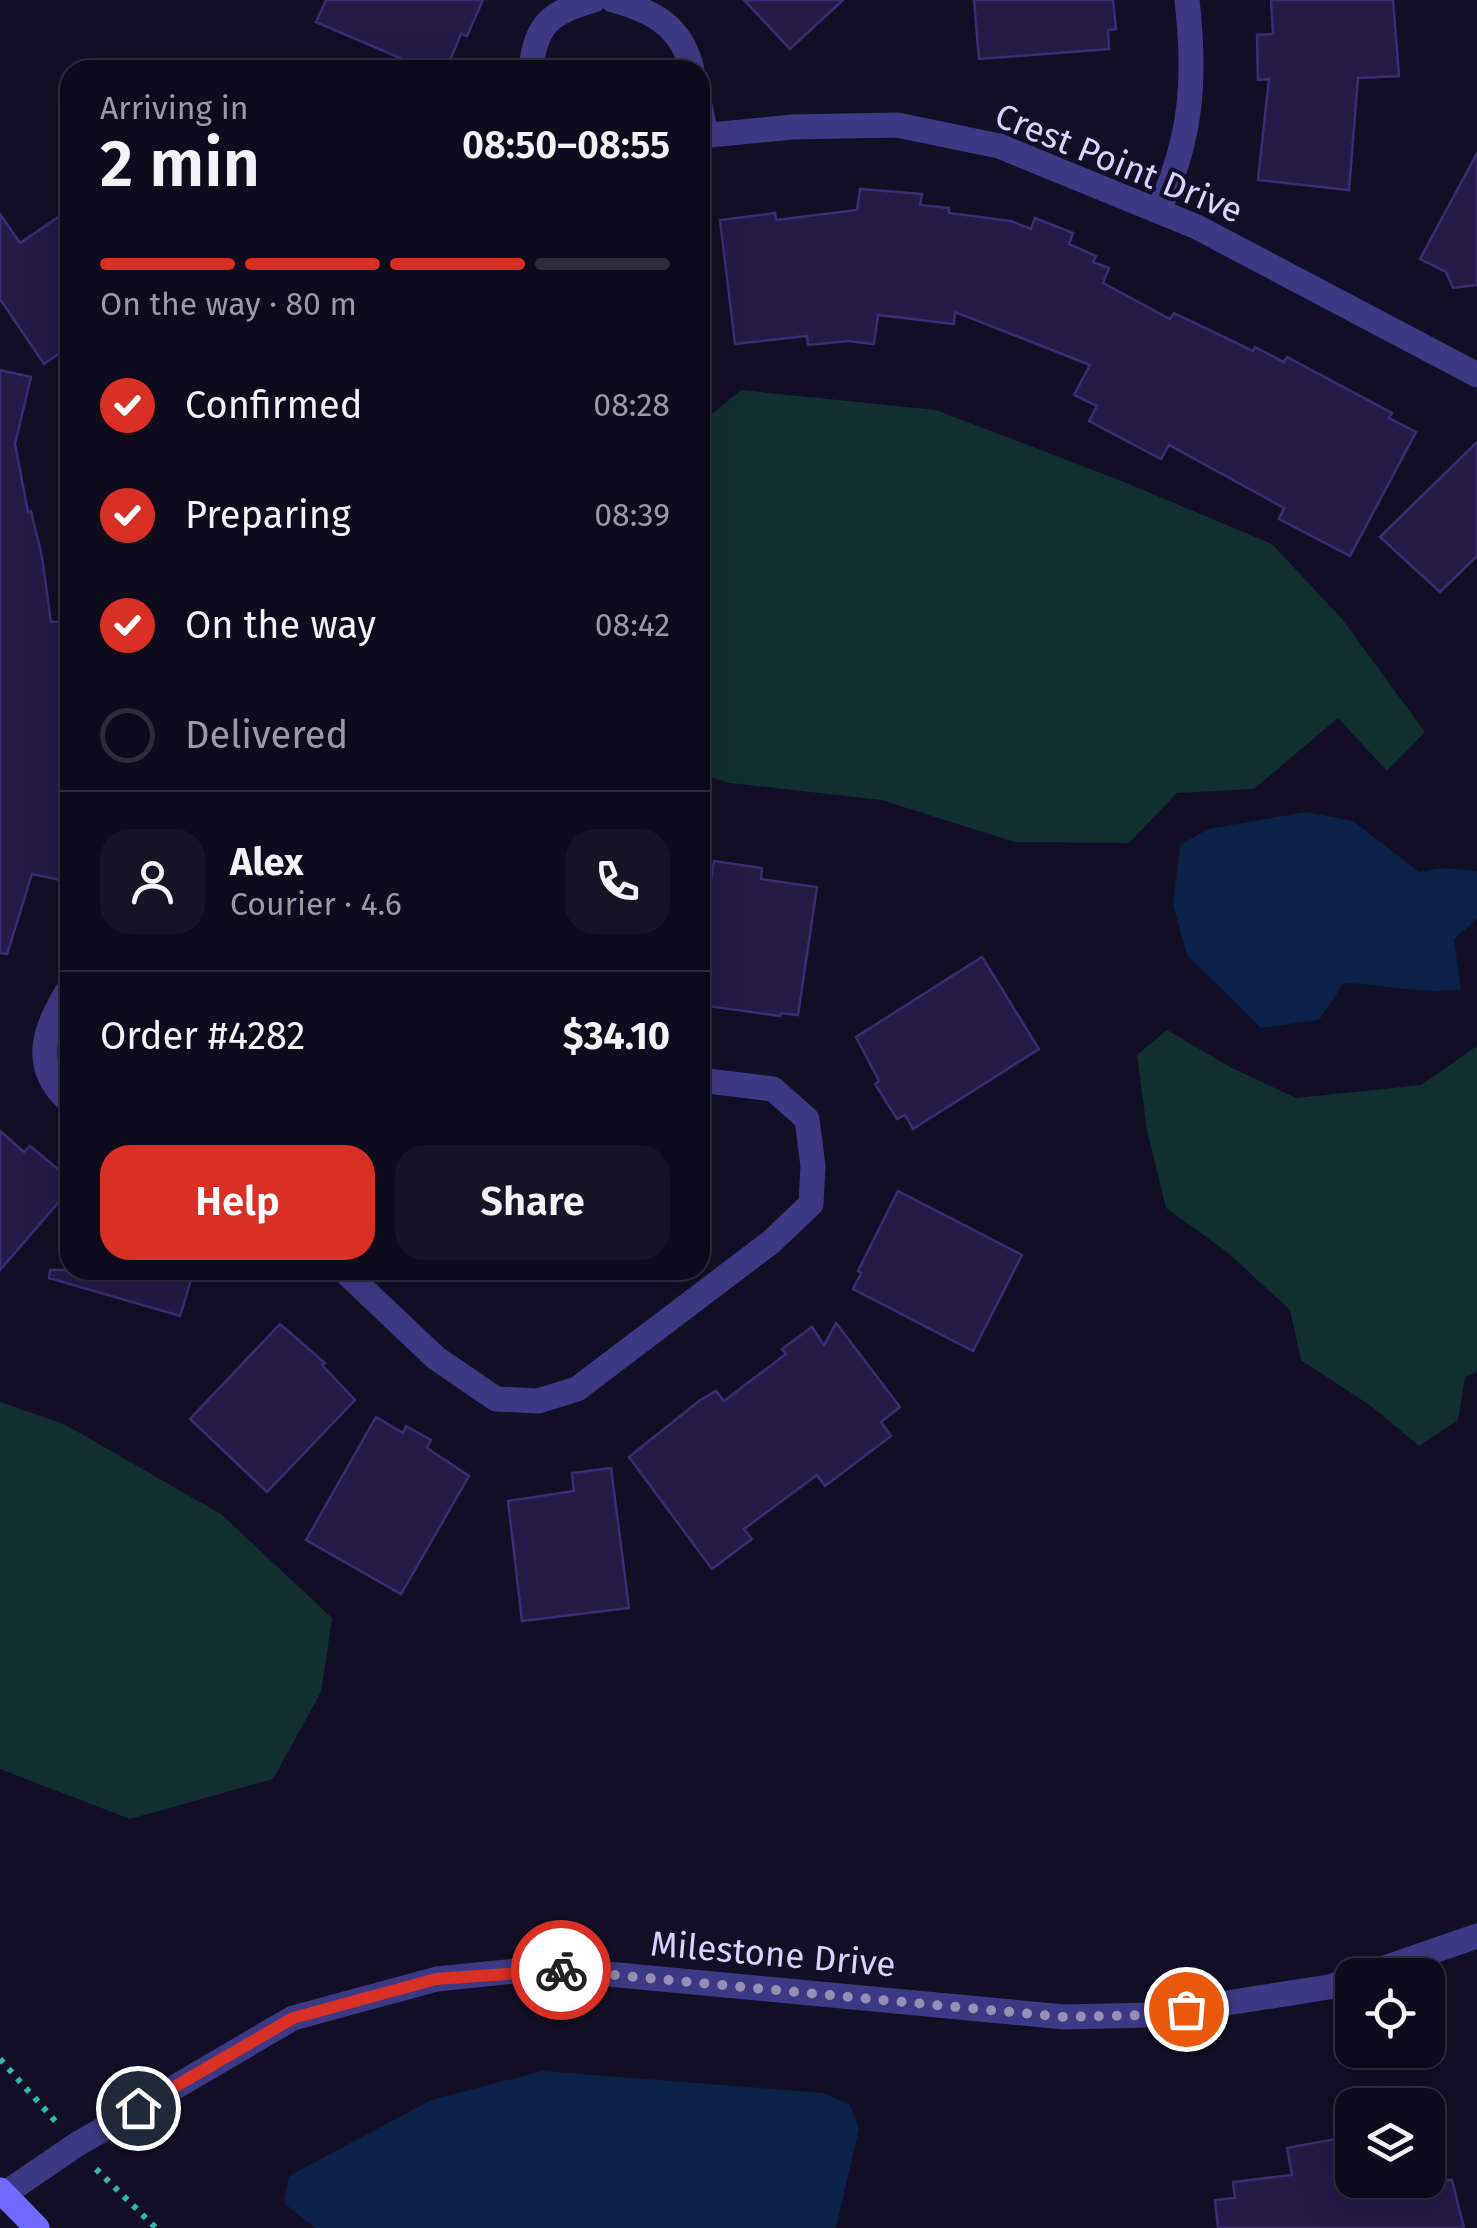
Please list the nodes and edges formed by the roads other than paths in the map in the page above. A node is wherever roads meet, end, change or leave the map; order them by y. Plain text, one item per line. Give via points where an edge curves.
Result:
1 (594, 0) edge
2 (613, 0) edge
3 (1187, 0) edge
4 (532, 60) edge
5 (687, 60) edge
6 (710, 135) edge
7 (1158, 211) junction
8 (1477, 376) edge
9 (60, 1004) edge
10 (710, 1081) edge
11 (60, 1091) edge
12 (353, 1280) edge
13 (1477, 1936) edge
14 (1413, 1958) edge
15 (1335, 1985) edge
16 (1, 2194) edge
17 (37, 2228) edge

1 - 4 street via 558,10 534,43
2 - 5 street via 672,26
3 - 7 street via 1194,61 1179,165
6 - 7 street, Crest Point Drive via 897,125 999,146
7 - 8 street, Crest Point Drive
9 - 11 street via 47,1026 44,1060
10 - 12 street via 773,1089 807,1120 811,1204 772,1242 577,1389 538,1401 496,1399 436,1358
13 - 14 street
15 - 16 street, Milestone Drive via 1150,2015 1064,2017 544,1968 436,1979 293,2018
16 - 17 street

